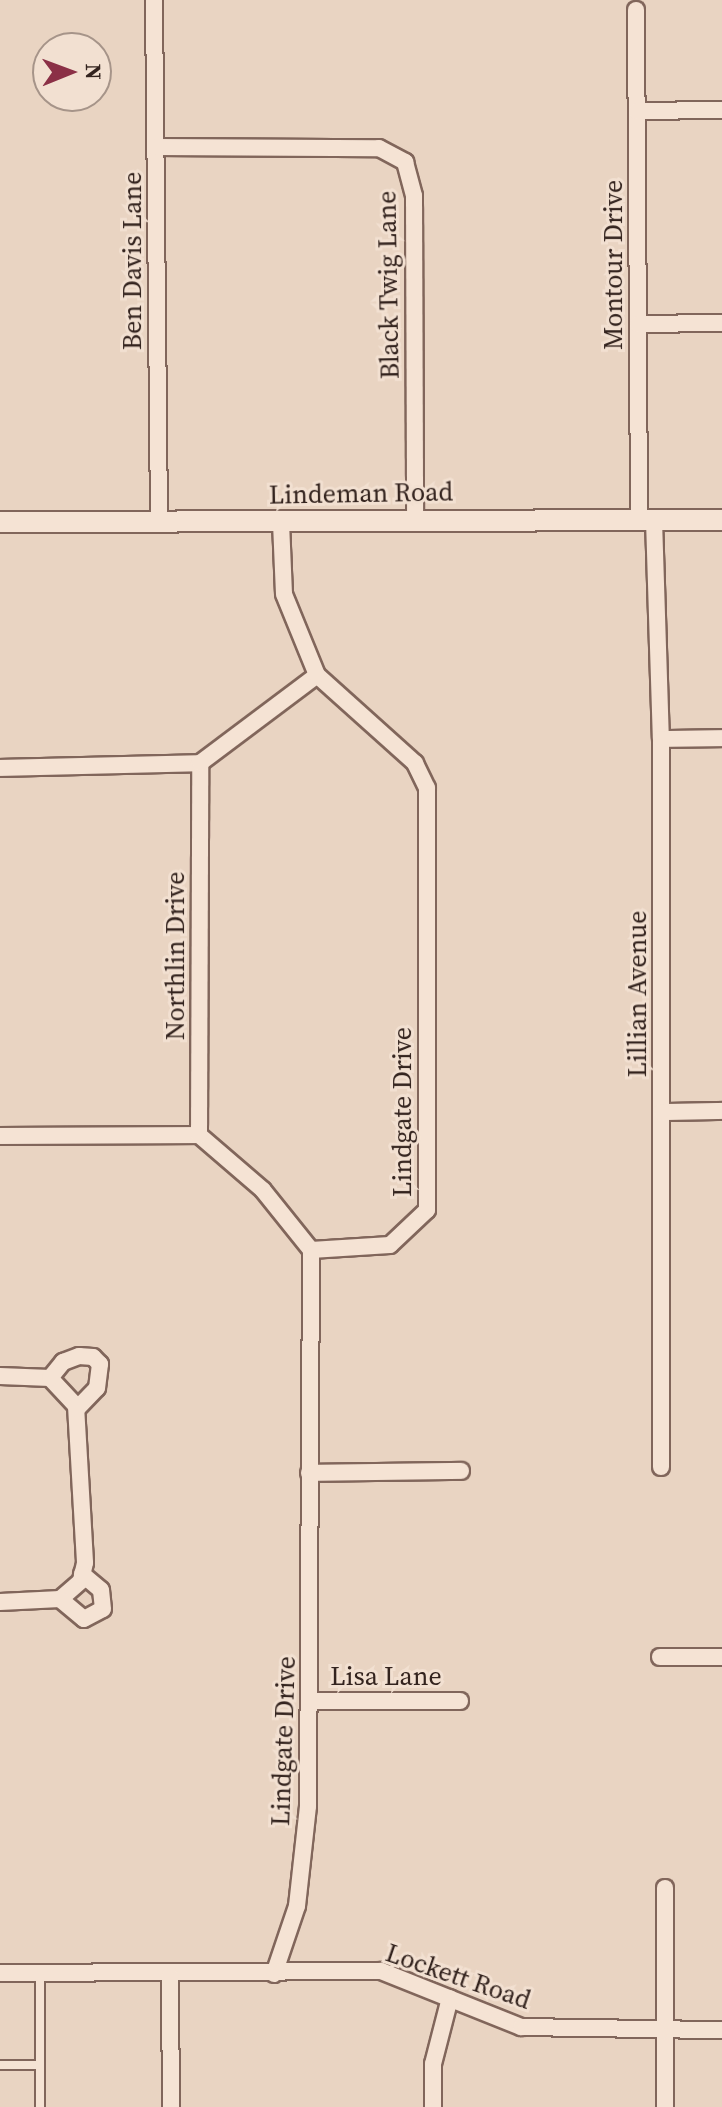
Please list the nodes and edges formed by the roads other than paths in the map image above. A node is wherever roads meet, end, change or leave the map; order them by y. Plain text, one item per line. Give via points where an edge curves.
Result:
1 (154, 0) edge
2 (636, 10) dead end
3 (722, 110) edge
4 (637, 111) junction
5 (156, 147) junction
6 (722, 323) edge
7 (638, 324) junction
8 (415, 518) junction
9 (647, 520) junction
10 (722, 520) edge
11 (281, 521) junction
12 (0, 522) edge
13 (159, 522) junction
14 (317, 675) junction
15 (722, 738) edge
16 (661, 739) junction
17 (200, 763) junction
18 (0, 768) edge
19 (722, 1111) edge
20 (662, 1112) junction
21 (199, 1135) junction
22 (0, 1136) edge
23 (311, 1250) junction
24 (0, 1376) edge
25 (50, 1378) junction
26 (77, 1409) junction
27 (661, 1467) dead end
28 (461, 1471) dead end
29 (309, 1473) junction
30 (82, 1574) junction
31 (60, 1599) junction
32 (0, 1602) edge
33 (660, 1657) dead end
34 (722, 1657) edge
35 (312, 1701) junction
36 (460, 1701) dead end
37 (665, 1888) dead end
38 (0, 1973) edge
39 (40, 1974) junction
40 (274, 1974) junction
41 (170, 1976) junction
42 (450, 1998) junction
43 (665, 2030) junction
44 (722, 2030) edge
45 (0, 2065) edge
46 (40, 2065) junction
47 (40, 2107) edge
48 (171, 2107) edge
49 (433, 2107) edge
50 (665, 2107) edge

1 - 5 street, Ben Davis Lane
2 - 4 street, Montour Drive
3 - 4 street
4 - 7 street, Montour Drive
5 - 8 street, Black Twig Lane via 370,148 394,152 405,162 414,196
5 - 13 street, Ben Davis Lane
6 - 7 street
7 - 9 street, Montour Drive
8 - 9 street, Lindeman Road
8 - 11 street, Lindeman Road
9 - 10 street, Lindeman Road
9 - 16 street, Lillian Avenue
11 - 13 street, Lindeman Road
11 - 14 street, Lindgate Drive via 284,594
12 - 13 street, Lindeman Road
14 - 17 street
14 - 23 street, Lindgate Drive via 415,763 427,788 427,1210 390,1245
15 - 16 street
16 - 20 street, Lillian Avenue
17 - 18 street
17 - 21 street, Northlin Drive
19 - 20 street
20 - 27 street, Lillian Avenue
21 - 22 street
21 - 23 street via 263,1190
23 - 29 street, Lindgate Drive
24 - 25 street
25 - 26 street
25 - 26 street via 63,1362 79,1356 93,1357 100,1364 97,1388
26 - 30 street
28 - 29 street
29 - 35 street, Lindgate Drive
30 - 31 street
30 - 31 street via 101,1590 103,1609 84,1619
31 - 32 street
33 - 34 street
35 - 36 street, Lisa Lane
35 - 40 street, Lindgate Drive via 297,1906
37 - 43 street
38 - 39 street, Lockett Road
39 - 41 street, Lockett Road
39 - 46 lane
40 - 41 street, Lockett Road
40 - 42 street, Lockett Road via 381,1971
41 - 48 street
42 - 43 street, Lockett Road via 521,2027
42 - 49 street via 433,2064
43 - 44 street, Lockett Road
43 - 50 street
45 - 46 lane
46 - 47 lane

